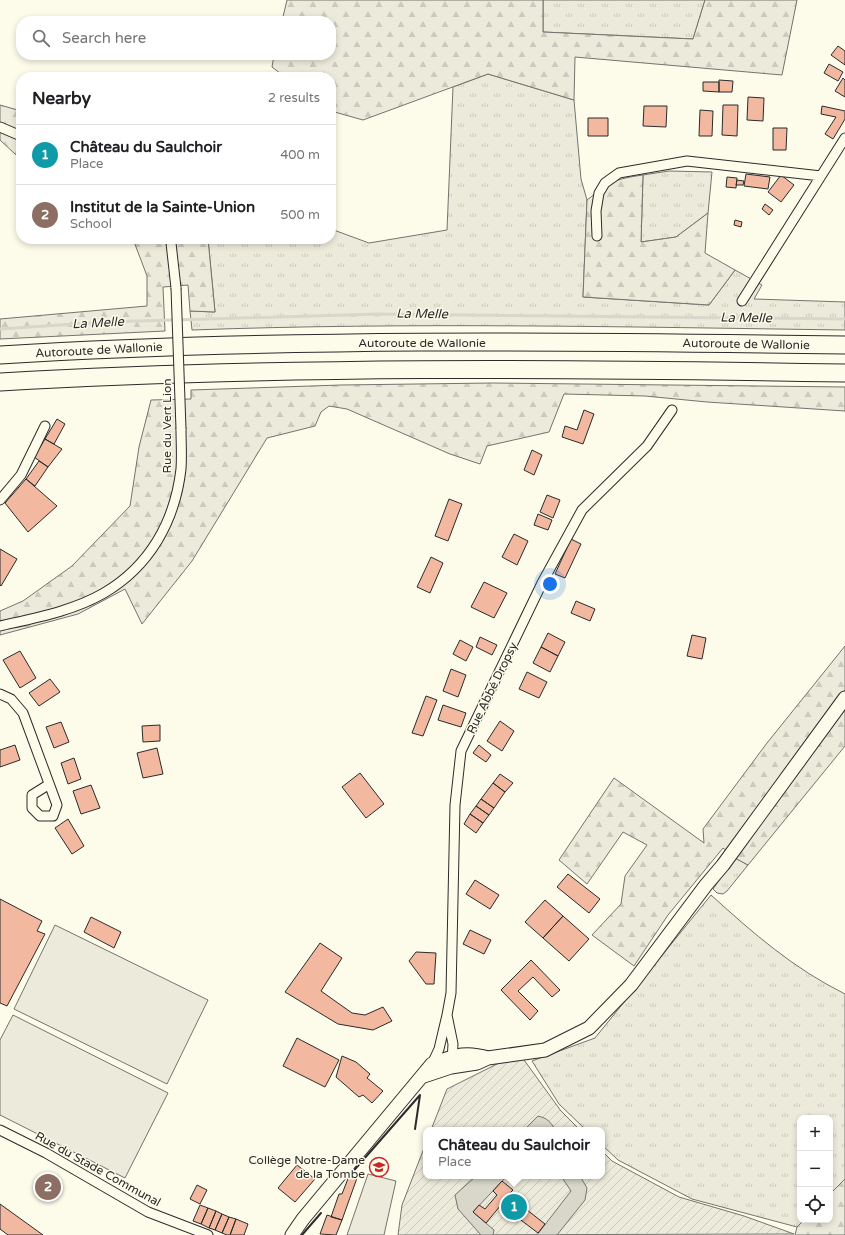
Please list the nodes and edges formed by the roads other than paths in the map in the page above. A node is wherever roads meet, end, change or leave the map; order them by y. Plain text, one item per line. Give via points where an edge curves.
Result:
1 (0, 127) edge
2 (16, 134) edge
3 (845, 138) edge
4 (820, 176) junction
5 (597, 236) dead end
6 (170, 244) edge
7 (742, 301) dead end
8 (845, 346) edge
9 (0, 355) edge
10 (845, 373) edge
11 (0, 382) edge
12 (672, 410) dead end
13 (44, 426) dead end
14 (0, 500) edge
15 (0, 626) edge
16 (0, 694) edge
17 (845, 698) edge
18 (48, 785) dead end
19 (447, 1015) junction
20 (452, 1062) junction
21 (432, 1064) junction
22 (424, 1076) junction
23 (0, 1130) edge
24 (208, 1235) edge
25 (292, 1235) edge

1 - 2 street
3 - 4 street
4 - 5 street via 687,161 619,173 605,183 599,193 596,211
4 - 7 street
6 - 15 street, Rue du Vert Lion, bridge via 176,288 181,467 176,497 164,530 130,573 104,593 49,615
8 - 9 highway, Autoroute de Wallonie via 430,342 221,345
10 - 11 highway via 430,369 217,373
12 - 19 street, Rue Abbé Dropsy via 647,446 582,510 542,583 461,751 455,805 451,994
13 - 14 street via 21,475
16 - 18 street via 11,699 23,713
17 - 20 street, Rue Abbé Dropsy via 724,865 631,985 589,1028 545,1050 488,1058 477,1063
19 - 20 street, Rue Abbé Dropsy via 453,1044
19 - 21 street, Rue Abbé Dropsy via 439,1049
20 - 21 street, Rue Abbé Dropsy
20 - 22 street, Rue Abbé Dropsy
21 - 22 street, Rue Abbé Dropsy
22 - 25 street, Rue Abbé Dropsy
23 - 24 street, Rue du Stade Communal via 46,1153 148,1212

